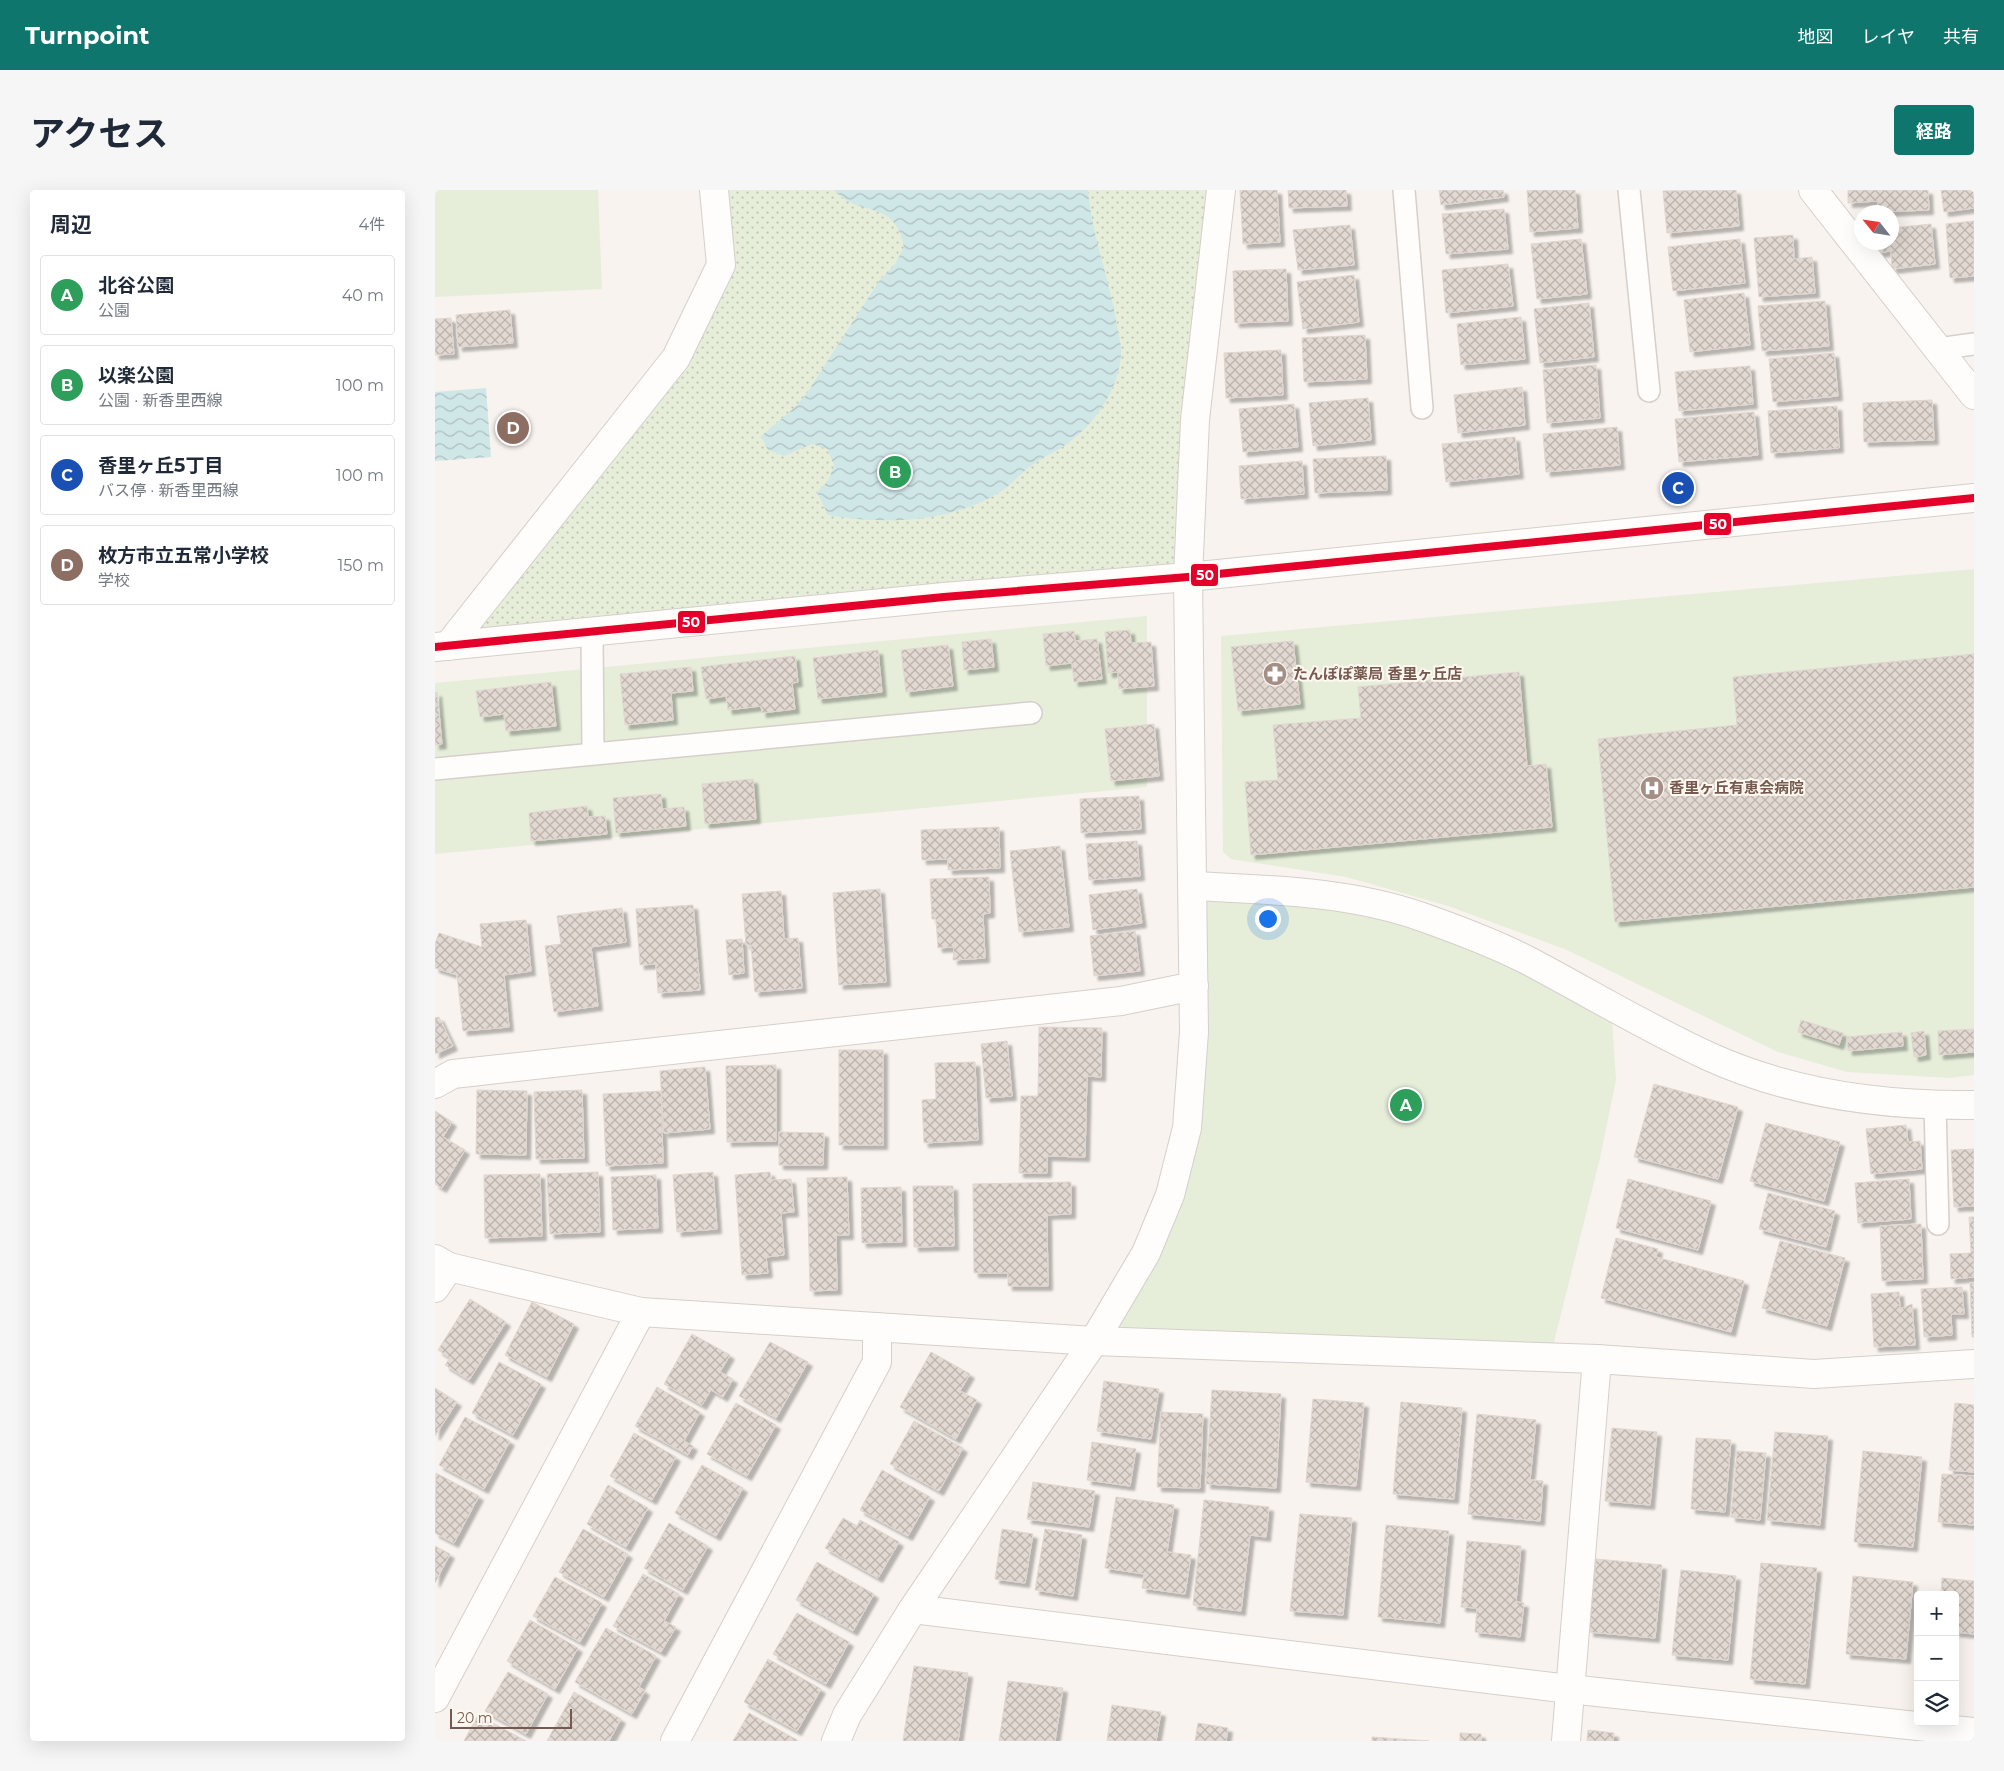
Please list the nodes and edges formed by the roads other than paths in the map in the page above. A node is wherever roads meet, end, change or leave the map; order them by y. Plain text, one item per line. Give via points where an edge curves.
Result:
1 (714, 190) edge
2 (1221, 190) edge
3 (1405, 190) edge
4 (1629, 190) edge
5 (1813, 190) edge
6 (1974, 344) edge
7 (1938, 349) junction
8 (1649, 391) dead end
9 (1974, 395) edge
10 (1422, 408) dead end
11 (1974, 498) edge
12 (1188, 576) junction
13 (592, 632) junction
14 (442, 647) edge
15 (1031, 713) dead end
16 (593, 754) junction
17 (435, 769) edge
18 (1193, 886) junction
19 (1194, 986) junction
20 (435, 1084) edge
21 (1974, 1104) edge
22 (1935, 1105) junction
23 (1938, 1224) dead end
24 (440, 1271) edge
25 (641, 1312) junction
26 (877, 1327) junction
27 (1094, 1341) junction
28 (1597, 1359) junction
29 (1974, 1364) edge
30 (913, 1609) junction
31 (1569, 1689) junction
32 (435, 1698) edge
33 (1974, 1732) edge
34 (675, 1741) edge
35 (836, 1741) edge
36 (1565, 1741) edge

1 - 14 street via 721,265 676,358
2 - 12 street via 1195,420
3 - 10 lane
4 - 8 lane
5 - 7 street
6 - 7 lane
7 - 9 street
11 - 12 street
12 - 13 street
12 - 18 street
13 - 14 street
13 - 16 lane
15 - 16 lane
16 - 17 lane
18 - 19 street
18 - 22 street via 1318,893 1420,916 1523,958 1709,1057 1824,1094
19 - 20 street via 1121,1001 453,1074
19 - 27 street via 1195,1032 1187,1128 1170,1195 1146,1253
21 - 22 street
22 - 23 lane
24 - 25 street
25 - 26 street
25 - 32 street
26 - 27 street
26 - 34 street via 877,1362
27 - 28 street
27 - 30 street
28 - 29 street via 1813,1374
28 - 31 street
30 - 31 street
30 - 35 street via 847,1715
31 - 33 street
31 - 36 street

